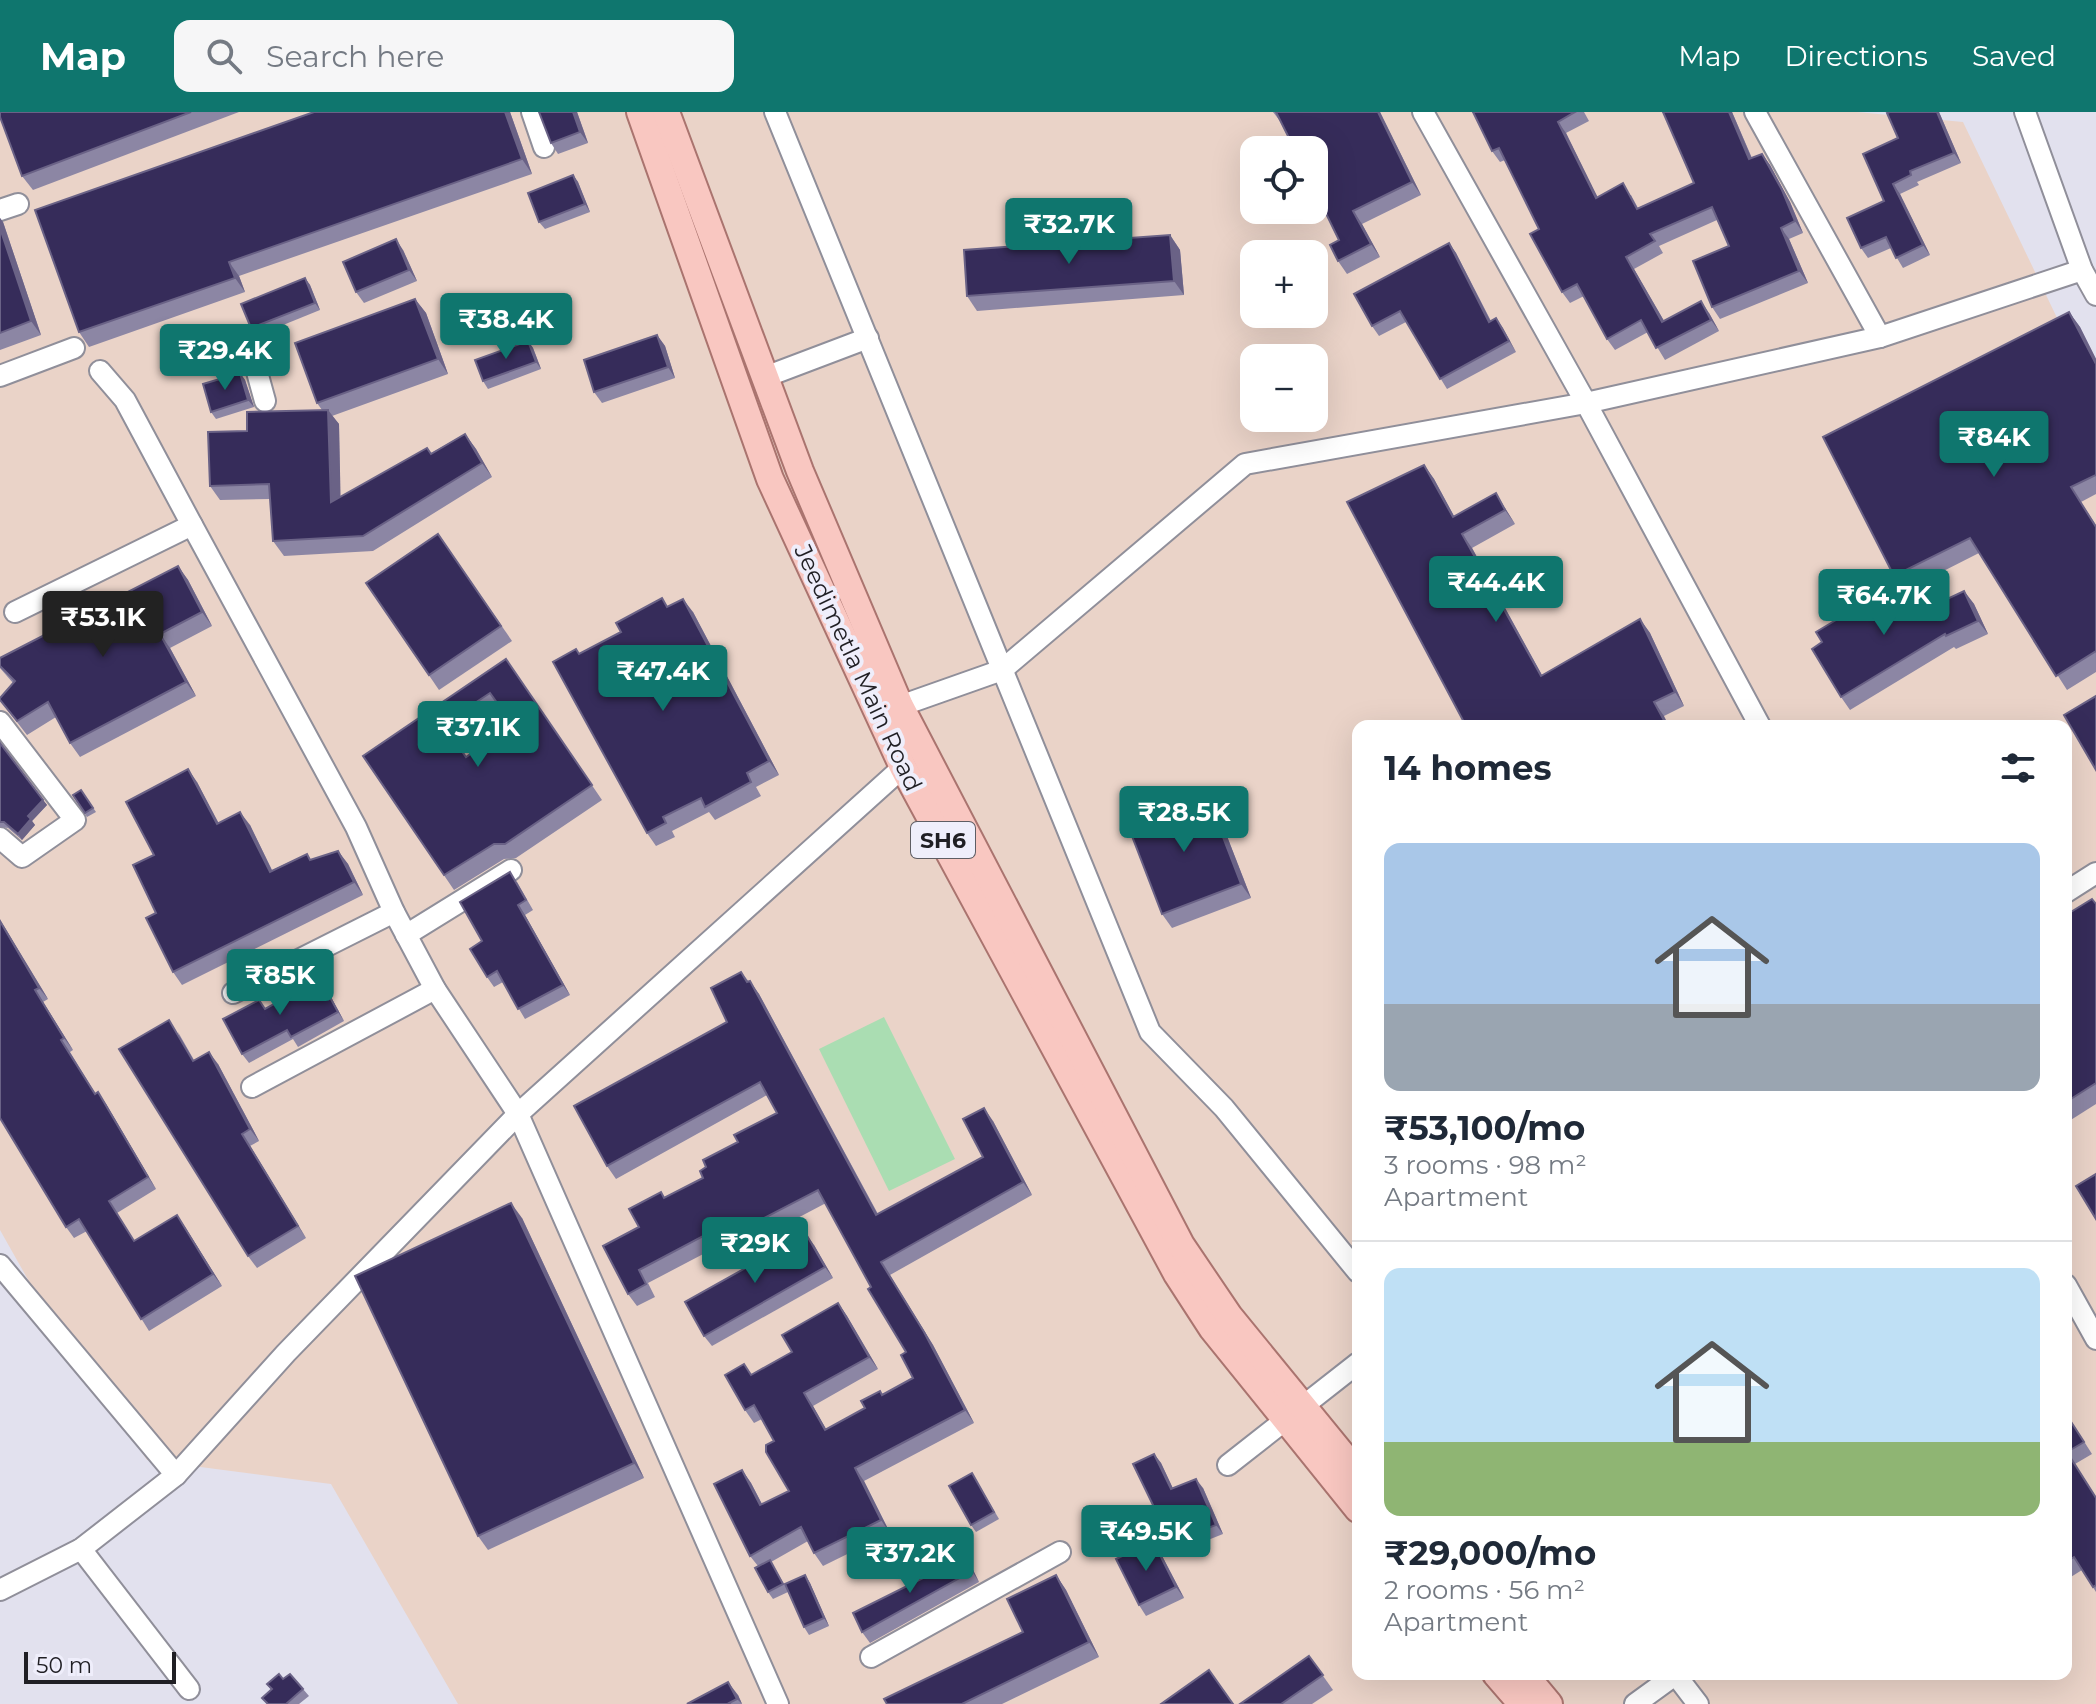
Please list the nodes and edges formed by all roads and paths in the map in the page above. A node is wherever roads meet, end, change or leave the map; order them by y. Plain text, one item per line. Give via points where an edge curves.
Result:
1 (532, 112) edge
2 (640, 112) edge
3 (666, 112) edge
4 (775, 112) edge
5 (1423, 112) edge
6 (1755, 112) edge
7 (2025, 112) edge
8 (544, 147) edge
9 (2082, 270) junction
10 (2096, 295) edge
11 (1880, 337) junction
12 (868, 338) junction
13 (74, 348) edge
14 (251, 350) dead end
15 (100, 371) dead end
16 (0, 376) edge
17 (765, 377) junction
18 (265, 401) dead end
19 (1586, 403) junction
20 (192, 525) junction
21 (15, 612) dead end
22 (1002, 670) junction
23 (900, 706) junction
24 (1757, 720) edge
25 (0, 722) edge
26 (903, 767) junction
27 (0, 838) edge
28 (511, 870) edge
29 (2096, 873) edge
30 (2072, 888) edge
31 (394, 912) junction
32 (406, 935) junction
33 (435, 989) junction
34 (233, 993) dead end
35 (252, 1087) dead end
36 (518, 1114) junction
37 (0, 1265) edge
38 (1352, 1265) edge
39 (2072, 1296) edge
40 (2096, 1339) edge
41 (1352, 1368) edge
42 (1293, 1414) junction
43 (1228, 1465) dead end
44 (1352, 1468) edge
45 (176, 1475) junction
46 (1352, 1500) edge
47 (81, 1549) junction
48 (1060, 1552) dead end
49 (2, 1586) edge
50 (871, 1657) dead end
51 (1501, 1680) edge
52 (1529, 1680) edge
53 (1667, 1680) edge
54 (1680, 1680) edge
55 (189, 1689) dead end
56 (778, 1704) edge
57 (1522, 1704) edge
58 (1549, 1704) edge
59 (1635, 1704) edge
60 (1698, 1704) edge

1 - 8 street
2 - 26 main road, Jeedimetla Main Road / SH6 via 770,479
3 - 17 main road, Jeedimetla Main Road / SH6
4 - 12 street
5 - 19 street
6 - 11 street
7 - 9 street
9 - 10 street
9 - 11 street
11 - 19 street
12 - 17 street
12 - 22 street
13 - 16 street
14 - 18 street
15 - 20 street via 125,400
17 - 23 main road, Jeedimetla Main Road / SH6
19 - 22 street via 1245,464
19 - 24 street
20 - 21 street
20 - 31 street via 356,827
22 - 23 street
22 - 38 street via 1150,1032 1224,1108
23 - 42 main road, Jeedimetla Main Road / SH6 via 1181,1245
25 - 27 street via 75,820 22,857
26 - 36 street
26 - 42 main road, Jeedimetla Main Road / SH6 via 1177,1274 1212,1328
28 - 32 street
29 - 30 street
31 - 32 street
31 - 34 street
32 - 33 street
33 - 35 street
33 - 36 street
36 - 45 street via 286,1353
36 - 56 street
37 - 45 street
39 - 40 street
41 - 42 street
42 - 43 street
42 - 44 main road, Jeedimetla Main Road / SH6
42 - 46 main road, Jeedimetla Main Road / SH6
45 - 47 street
47 - 49 street
47 - 55 street
48 - 50 street
51 - 57 main road
52 - 58 main road
53 - 59 street
54 - 60 street

